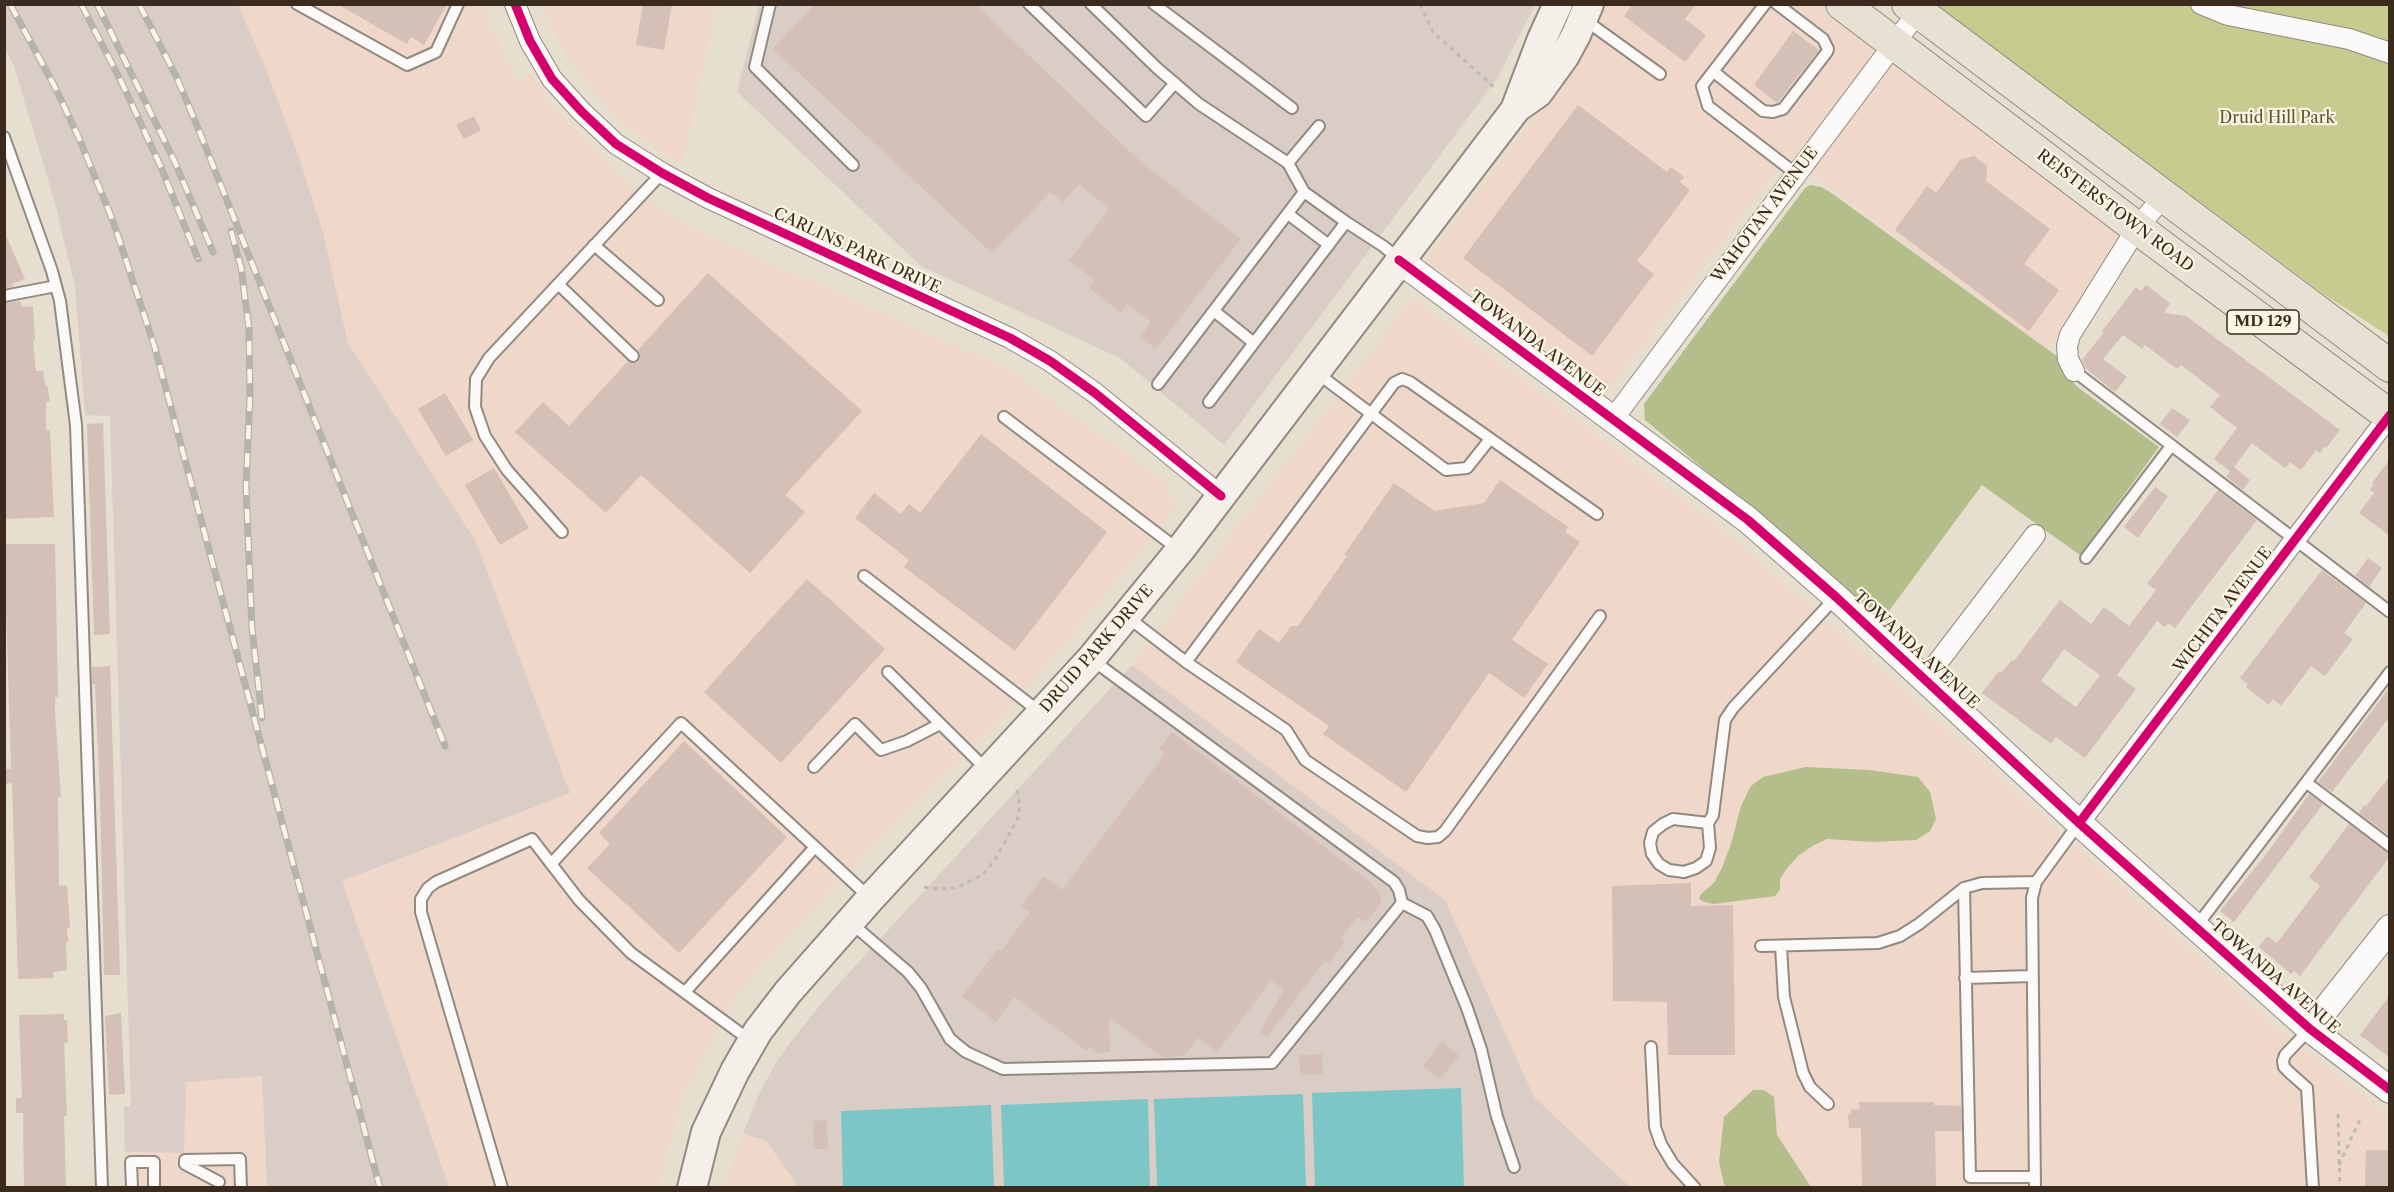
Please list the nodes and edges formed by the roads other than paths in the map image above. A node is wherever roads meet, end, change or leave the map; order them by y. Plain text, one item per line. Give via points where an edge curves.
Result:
1 (297, 4) edge
2 (458, 4) edge
3 (515, 4) edge
4 (770, 4) edge
5 (1029, 4) edge
6 (1090, 4) edge
7 (1154, 4) edge
8 (1765, 4) edge
9 (1777, 4) edge
10 (1842, 4) edge
11 (2201, 4) edge
12 (1913, 8) edge
13 (1572, 10) edge
14 (1894, 44) junction
15 (2390, 52) edge
16 (1714, 72) junction
17 (1660, 74) dead end
18 (1175, 83) junction
19 (1292, 108) dead end
20 (1319, 126) dead end
21 (4, 137) edge
22 (1288, 163) junction
23 (854, 165) dead end
24 (662, 173) junction
25 (1795, 173) junction
26 (1304, 192) junction
27 (2163, 197) junction
28 (1288, 214) junction
29 (1346, 222) junction
30 (2137, 228) junction
31 (594, 245) junction
32 (1329, 245) junction
33 (1400, 260) junction
34 (558, 284) junction
35 (56, 286) junction
36 (4, 296) edge
37 (658, 300) dead end
38 (1214, 311) junction
39 (1254, 343) junction
40 (633, 356) dead end
41 (2390, 366) edge
42 (1315, 371) junction
43 (2074, 371) joint
44 (1158, 384) dead end
45 (1209, 402) dead end
46 (1371, 414) junction
47 (2389, 415) edge
48 (1004, 417) dead end
49 (1613, 419) junction
50 (1490, 439) junction
51 (2171, 446) junction
52 (1221, 496) junction
53 (1597, 514) dead end
54 (562, 532) dead end
55 (2035, 535) dead end
56 (2296, 539) junction
57 (1180, 550) junction
58 (2086, 558) dead end
59 (864, 576) dead end
60 (1836, 597) junction
61 (2390, 612) edge
62 (1126, 616) junction
63 (1600, 616) dead end
64 (1091, 659) junction
65 (1186, 662) junction
66 (888, 672) dead end
67 (2390, 672) edge
68 (1925, 679) junction
69 (1042, 713) junction
70 (940, 724) junction
71 (814, 767) dead end
72 (987, 770) junction
73 (2307, 783) junction
74 (1708, 823) junction
75 (2079, 823) junction
76 (2390, 846) edge
77 (815, 847) junction
78 (551, 864) junction
79 (2036, 882) junction
80 (1964, 888) junction
81 (870, 899) junction
82 (1402, 903) junction
83 (850, 922) junction
84 (2196, 927) junction
85 (2390, 928) edge
86 (1761, 946) dead end
87 (1780, 946) junction
88 (2032, 976) junction
89 (1965, 978) junction
90 (685, 992) junction
91 (2310, 1029) junction
92 (752, 1042) junction
93 (1651, 1047) dead end
94 (2390, 1090) edge
95 (1828, 1104) dead end
96 (185, 1164) junction
97 (1514, 1167) dead end
98 (205, 1181) dead end
99 (219, 1182) dead end
100 (2035, 1182) edge
101 (1971, 1184) edge
102 (102, 1188) edge
103 (132, 1188) edge
104 (154, 1188) edge
105 (241, 1188) edge
106 (502, 1188) edge
107 (692, 1188) edge
108 (1695, 1188) edge
109 (2313, 1188) edge

1 - 2 lane via 407,65 436,52
3 - 24 street, CARLINS PARK DRIVE via 552,79 616,144
4 - 23 lane via 755,67
5 - 18 lane via 1146,116
6 - 18 lane
7 - 19 lane
8 - 16 lane
9 - 16 lane via 1822,39 1827,49 1783,109 1763,111
10 - 14 main road, REISTERSTOWN ROAD / MD 129
11 - 15 street via 2228,15 2349,39
12 - 14 street, WAHOTAN AVENUE
12 - 27 main road, MD 129
13 - 17 lane
13 - 33 main road, DRUID PARK DRIVE via 1564,57 1538,93 1515,110
14 - 25 street, WAHOTAN AVENUE
14 - 30 main road, REISTERSTOWN ROAD / MD 129
16 - 25 lane via 1702,86 1708,106
18 - 22 lane via 1199,104
20 - 22 lane
21 - 35 lane
22 - 26 lane
24 - 31 lane
24 - 52 street, CARLINS PARK DRIVE via 1040,355 1095,393
25 - 49 street, WAHOTAN AVENUE
26 - 28 lane
26 - 29 lane
27 - 30 street
27 - 41 main road, MD 129
28 - 32 lane
28 - 38 lane
29 - 32 lane
29 - 33 lane
30 - 43 street via 2070,335 2068,359
30 - 47 main road, REISTERSTOWN ROAD / MD 129
31 - 34 lane
31 - 37 lane
32 - 39 lane
33 - 42 main road, DRUID PARK DRIVE
33 - 49 street, TOWANDA AVENUE
34 - 40 lane
34 - 54 lane via 489,358 476,380 475,407 485,436 507,470
35 - 36 lane
35 - 102 lane via 76,425
38 - 39 lane
38 - 44 lane
39 - 45 lane
42 - 46 lane
42 - 52 main road, DRUID PARK DRIVE
43 - 51 lane
46 - 50 lane via 1446,470 1467,468
46 - 50 lane via 1394,383 1402,379
46 - 65 lane
47 - 56 street, WICHITA AVENUE
48 - 57 lane
49 - 60 street, TOWANDA AVENUE via 1748,520
50 - 53 lane
51 - 56 lane
51 - 58 lane
52 - 57 main road, DRUID PARK DRIVE
55 - 68 street
56 - 61 lane
56 - 75 street, WICHITA AVENUE
57 - 62 main road, DRUID PARK DRIVE
59 - 69 lane
60 - 68 street, TOWANDA AVENUE
60 - 74 lane via 1725,720 1715,806
62 - 64 main road, DRUID PARK DRIVE
62 - 65 lane
63 - 65 lane via 1438,837 1417,836 1305,760 1286,730
64 - 69 main road, DRUID PARK DRIVE
64 - 82 lane via 1394,882
66 - 70 lane
67 - 73 lane
68 - 75 street, TOWANDA AVENUE
69 - 72 main road, DRUID PARK DRIVE
70 - 71 lane via 881,750 855,724
70 - 72 lane
72 - 81 main road, DRUID PARK DRIVE
73 - 76 lane
73 - 84 lane
74 - 74 lane via 1673,819 1663,824 1653,832 1652,854 1669,870 1684,872 1696,868 1706,861 1710,848
75 - 79 lane
75 - 84 street, TOWANDA AVENUE
77 - 78 lane via 681,723
77 - 81 lane
77 - 90 lane
78 - 90 lane via 579,900 632,952
78 - 106 lane via 532,839 436,882 421,899 421,912
79 - 80 lane via 1983,883
79 - 88 lane via 2032,898
80 - 87 lane via 1900,936 1878,943
80 - 89 lane
81 - 83 main road, DRUID PARK DRIVE
82 - 83 lane via 1272,1063 1003,1069 966,1052 950,1039 908,972
82 - 97 lane via 1427,916 1435,930 1481,1049
83 - 92 main road, DRUID PARK DRIVE via 788,992
84 - 91 street, TOWANDA AVENUE
85 - 91 street
86 - 87 lane
87 - 95 lane via 1784,997 1803,1073 1810,1087
88 - 89 lane
88 - 100 lane
89 - 101 lane
90 - 92 lane
91 - 94 street, TOWANDA AVENUE
91 - 109 lane via 2283,1061 2284,1067 2307,1088
92 - 107 main road, DRUID PARK DRIVE via 706,1132
93 - 108 lane via 1655,1127 1673,1164
96 - 98 lane
96 - 99 lane
96 - 105 lane via 185,1160 240,1159
100 - 101 lane
103 - 104 lane via 131,1162 154,1162

